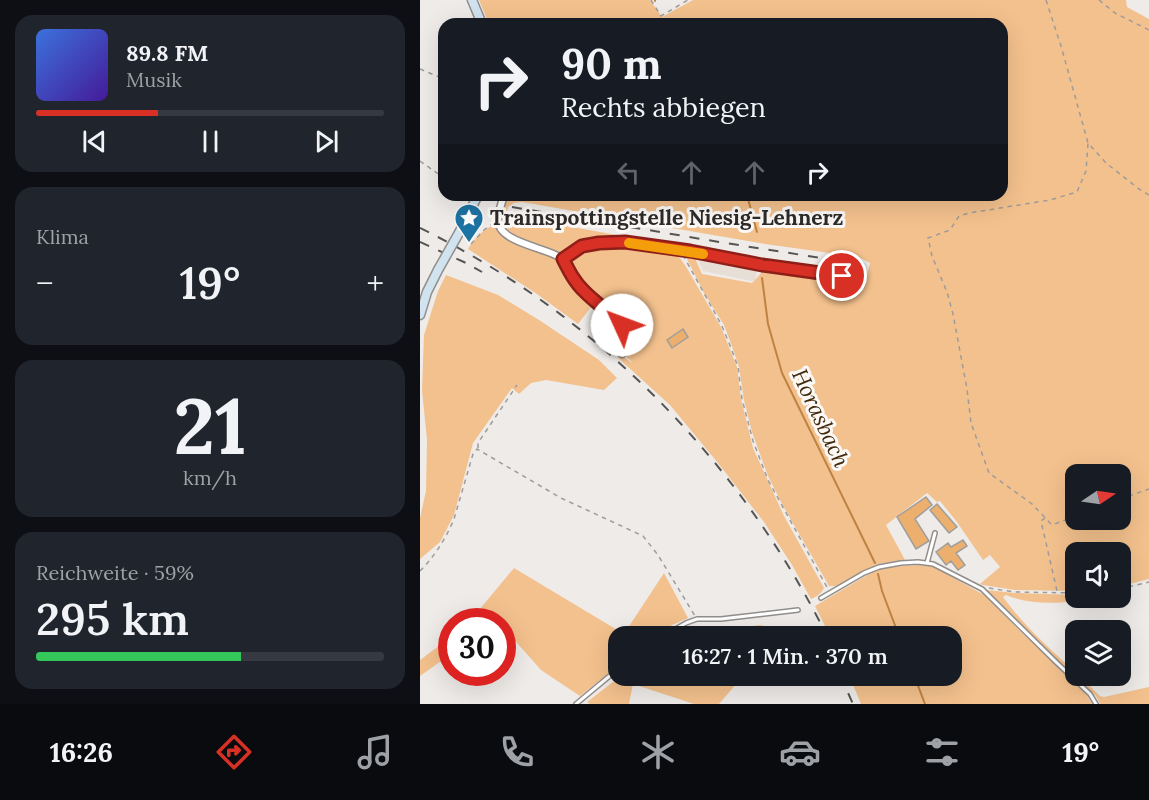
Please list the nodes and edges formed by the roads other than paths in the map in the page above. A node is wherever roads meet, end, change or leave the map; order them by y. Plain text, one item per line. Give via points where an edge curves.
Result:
1 (472, 0) edge
2 (480, 18) edge
3 (475, 201) edge
4 (503, 201) edge
5 (563, 259) junction
6 (842, 276) dead end
7 (420, 315) edge
8 (622, 354) dead end
9 (935, 533) dead end
10 (927, 563) junction
11 (821, 598) dead end
12 (798, 610) dead end
13 (679, 626) edge
14 (608, 677) edge
15 (576, 704) edge
16 (1096, 704) edge

1 - 2 main road
3 - 7 main road, bridge via 427,292
4 - 5 street via 498,220 513,240
5 - 6 lane via 582,246 625,242
5 - 8 street via 584,291 625,330
9 - 10 lane
10 - 11 lane via 879,567
10 - 16 lane via 982,589
12 - 13 lane via 697,619
14 - 15 lane

